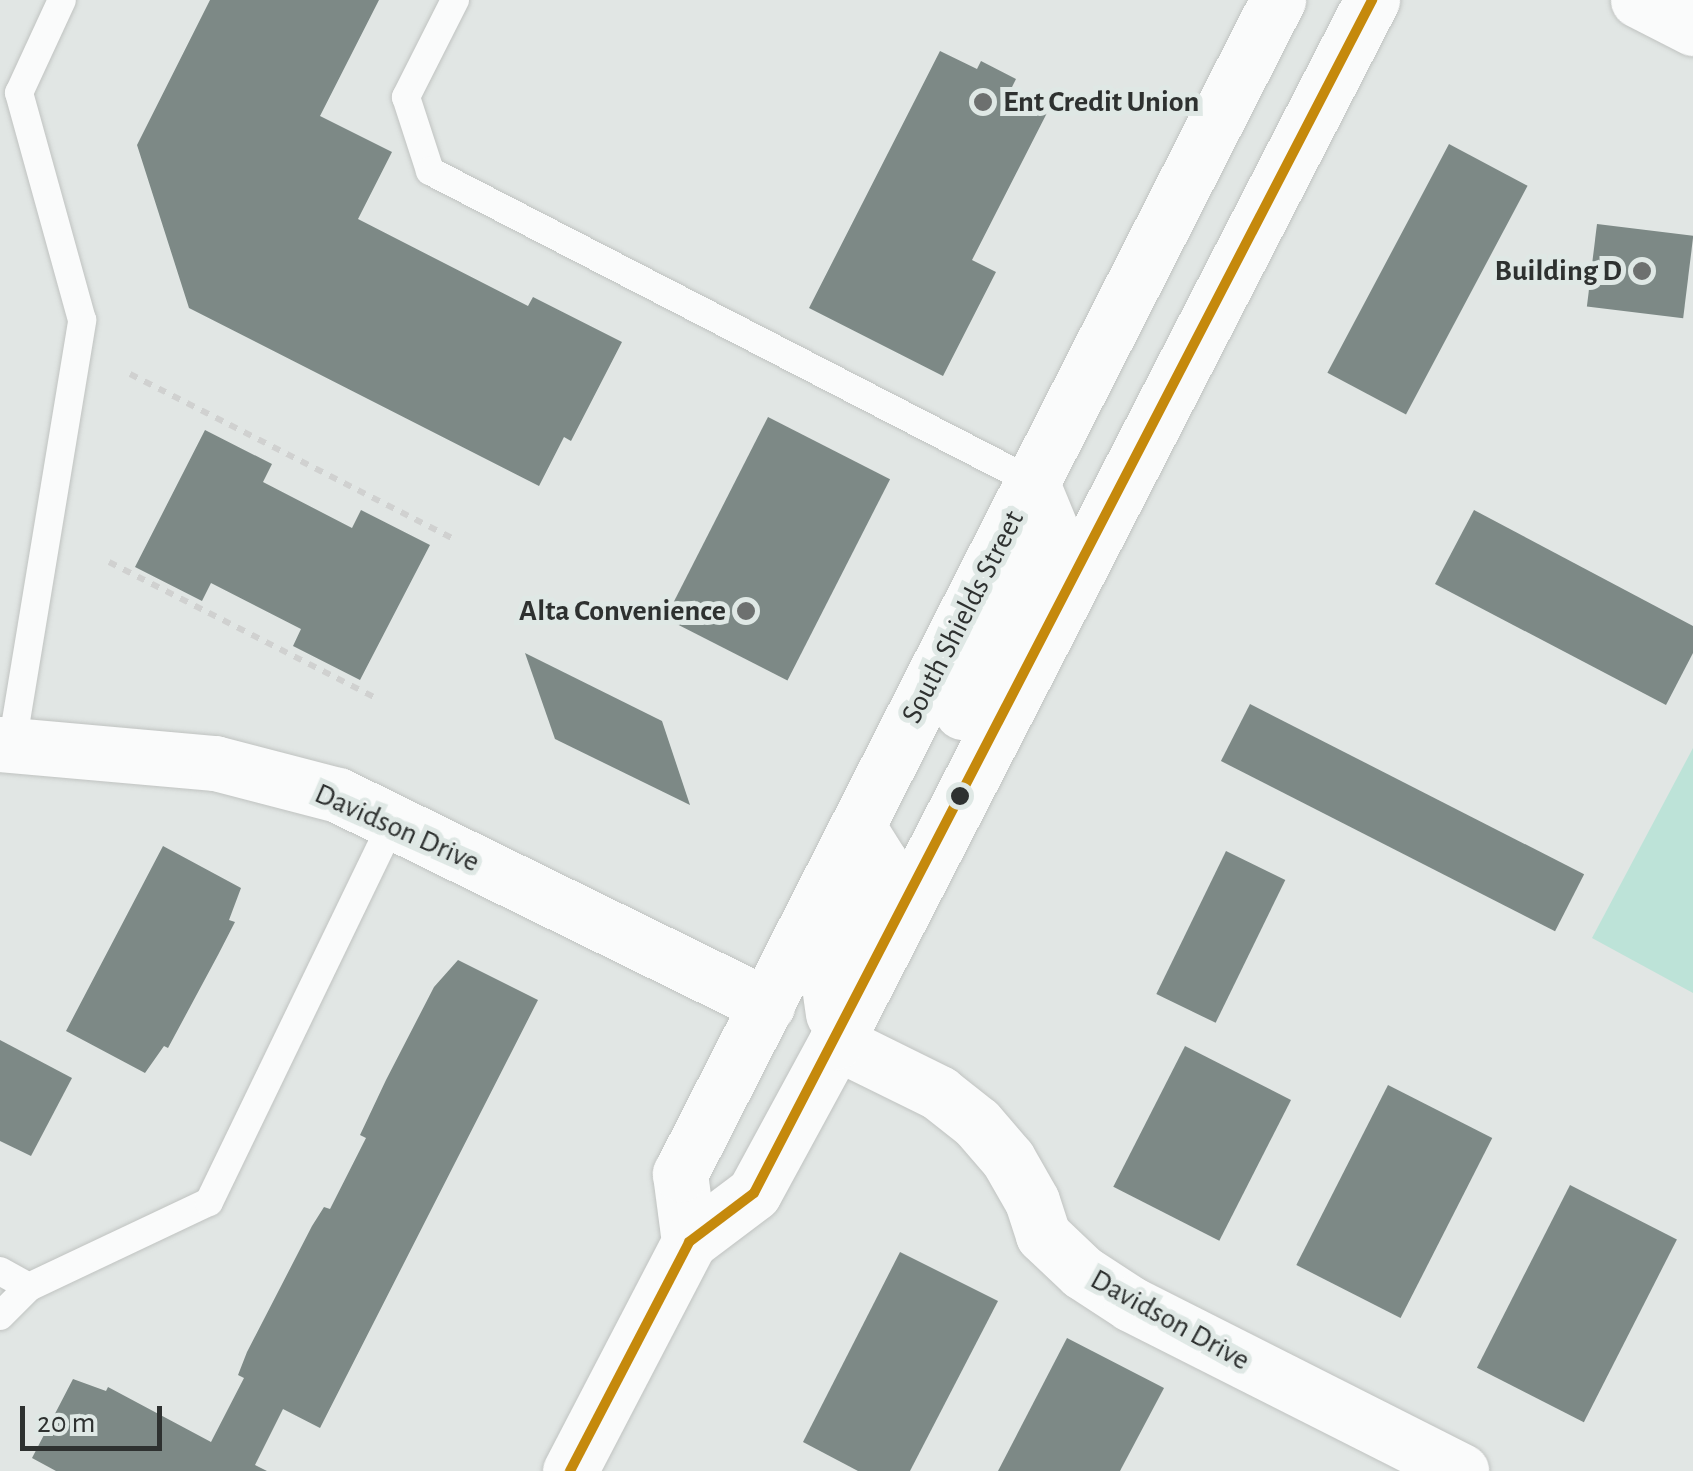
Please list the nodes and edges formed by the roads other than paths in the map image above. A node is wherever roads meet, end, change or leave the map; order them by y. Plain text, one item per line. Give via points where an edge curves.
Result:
1 (62, 0) edge
2 (455, 0) edge
3 (1278, 0) edge
4 (1372, 0) edge
5 (1638, 0) edge
6 (1693, 28) edge
7 (1031, 481) junction
8 (6, 744) edge
9 (956, 804) junction
10 (394, 822) junction
11 (857, 826) junction
12 (767, 1005) junction
13 (836, 1042) junction
14 (754, 1193) junction
15 (688, 1242) junction
16 (0, 1271) edge
17 (29, 1287) junction
18 (0, 1316) edge
19 (570, 1471) edge
20 (1461, 1471) edge

1 - 8 lane via 19,93 82,320
2 - 7 lane via 406,97 430,171
3 - 7 main road, South Shields Street
4 - 9 main road
5 - 6 main road
7 - 9 main road via 1052,532 943,749
7 - 11 main road, South Shields Street
8 - 10 main road, Davidson Drive via 215,763 338,795
9 - 13 main road
10 - 12 main road, Davidson Drive
10 - 17 lane via 208,1202
11 - 12 main road, South Shields Street
11 - 13 main road via 880,862 828,980
12 - 14 main road via 781,1042 737,1145
12 - 15 main road, South Shields Street via 680,1174
13 - 14 main road
13 - 20 main road, Davidson Drive via 938,1093 977,1122 1008,1159 1043,1235 1082,1272 1132,1304
14 - 15 main road
15 - 19 main road
16 - 17 lane
17 - 18 lane

